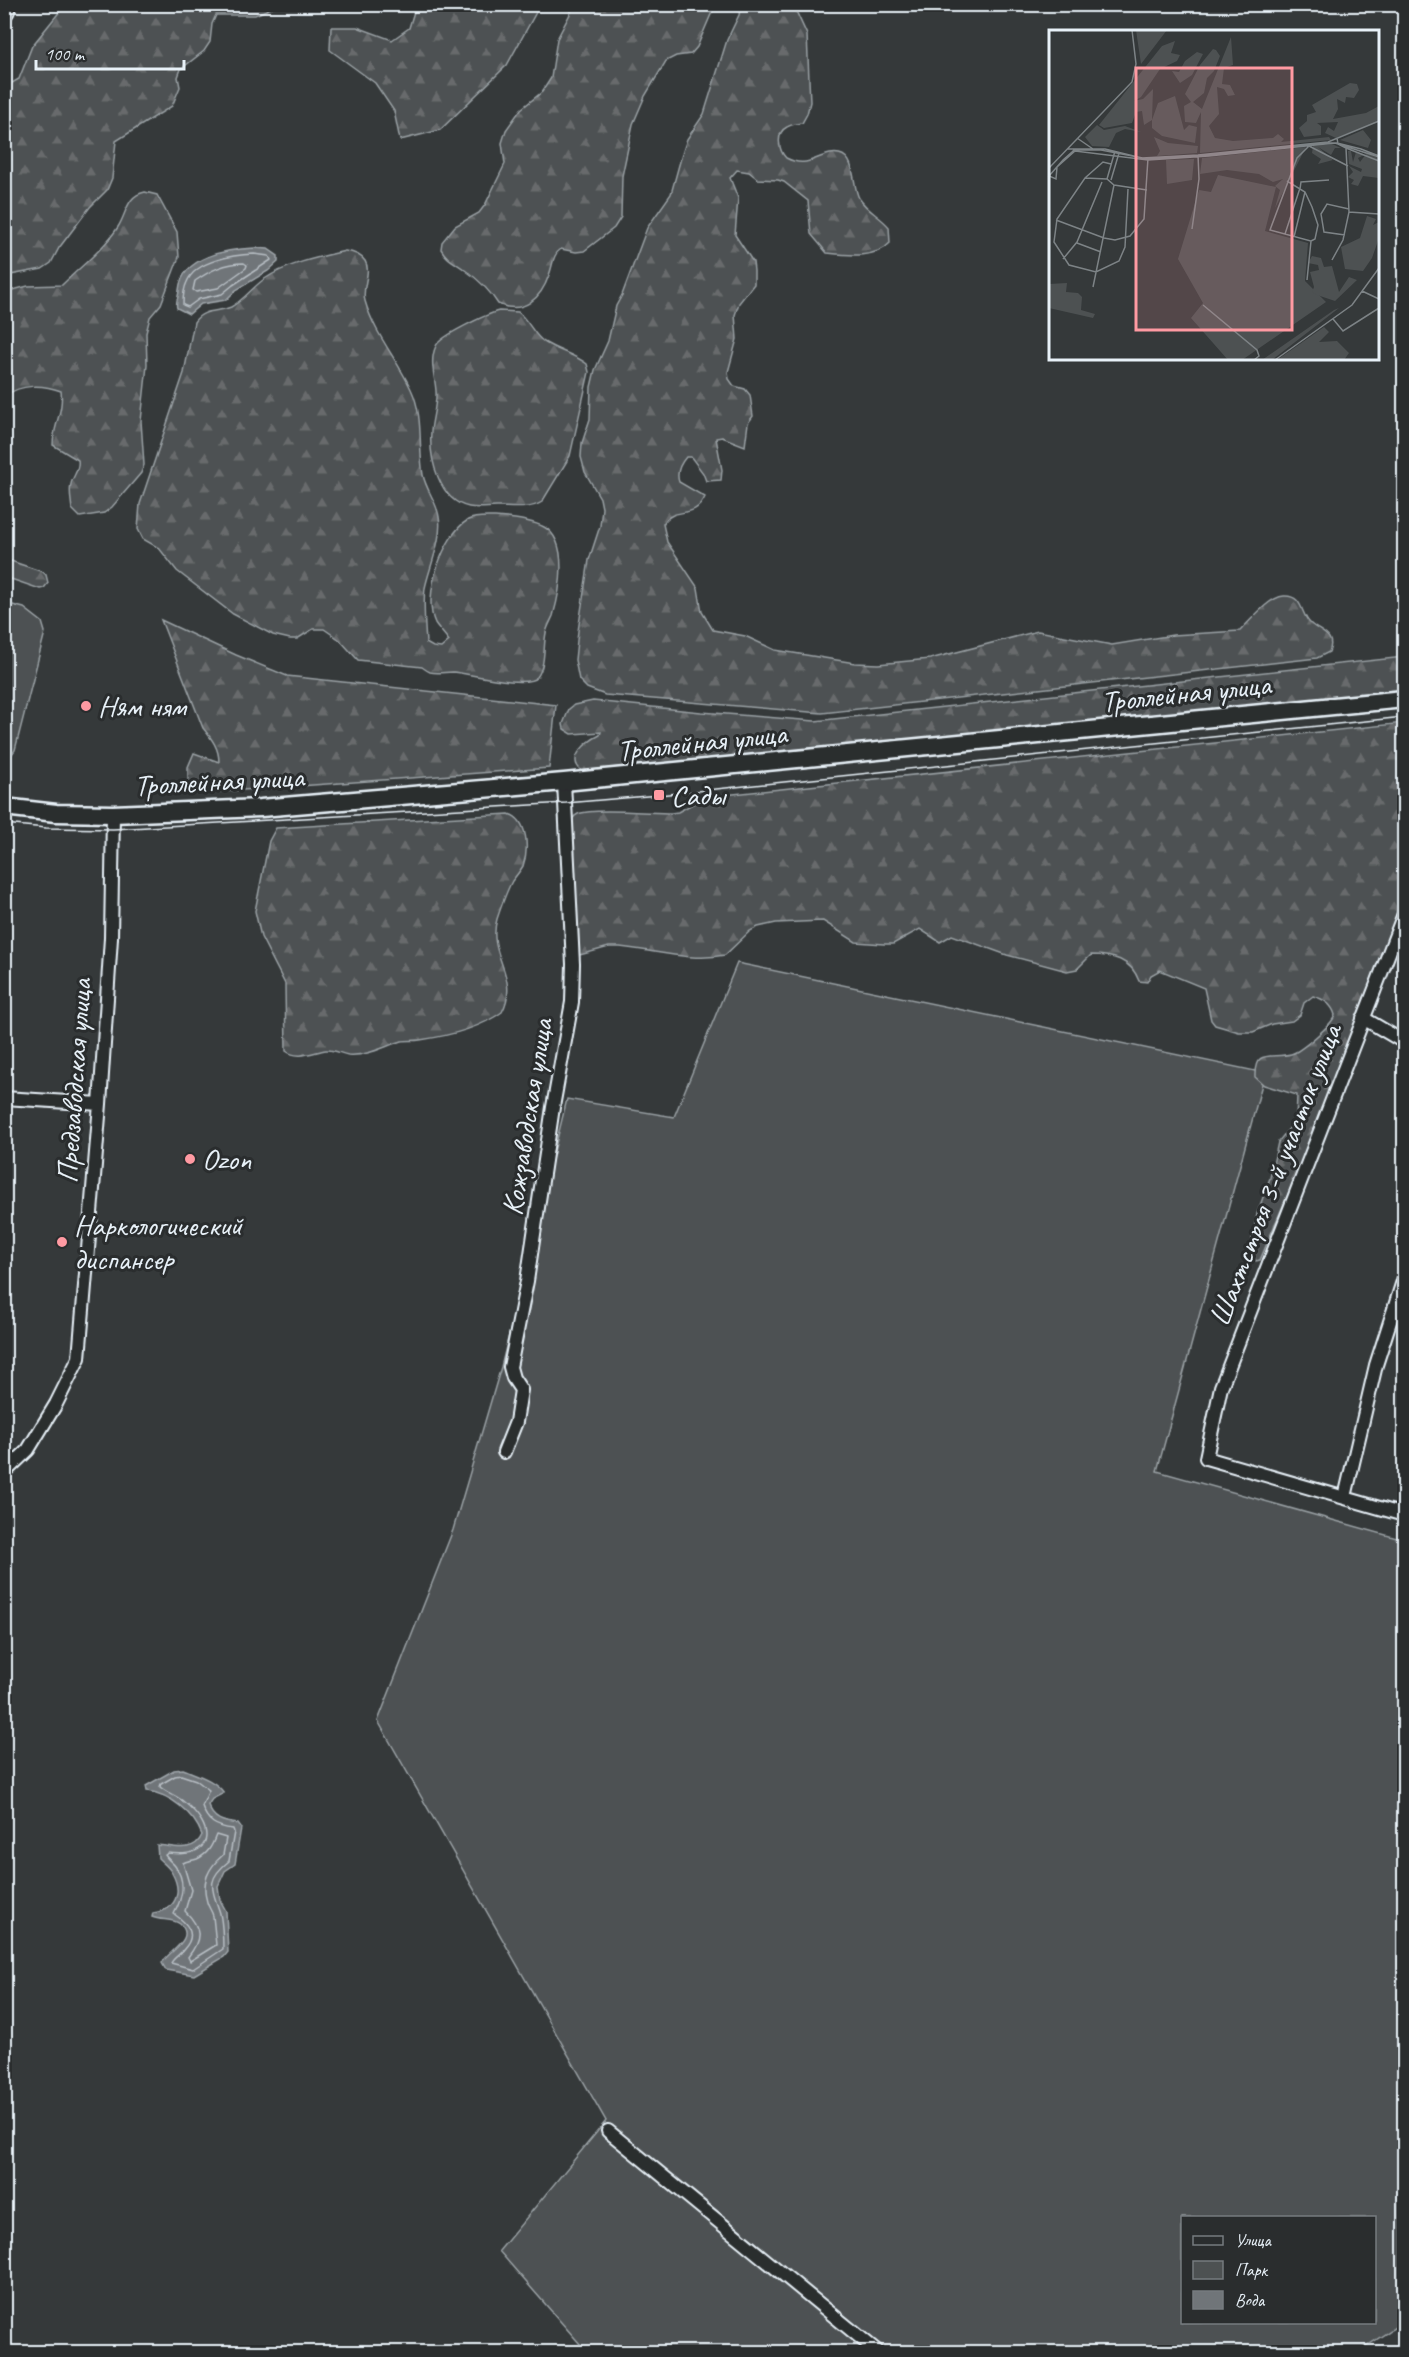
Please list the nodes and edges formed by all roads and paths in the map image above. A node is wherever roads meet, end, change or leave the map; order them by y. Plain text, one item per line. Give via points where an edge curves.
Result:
1 (5, 4) edge
2 (4, 10) edge
3 (1404, 699) edge
4 (564, 782) junction
5 (4, 807) edge
6 (113, 814) junction
7 (1404, 914) edge
8 (1363, 1018) junction
9 (1404, 1042) edge
10 (4, 1098) edge
11 (100, 1104) junction
12 (1404, 1278) edge
13 (504, 1452) dead end
14 (4, 1473) edge
15 (1345, 1497) junction
16 (1404, 1515) edge
17 (608, 2131) dead end
18 (878, 2352) edge

1 - 2 main road
3 - 4 street, Троллейная улица
4 - 6 street, Троллейная улица via 261,808
4 - 13 street, Кожзаводская улица via 573,990 510,1367 520,1390 516,1422
5 - 6 street, Троллейная улица
6 - 11 street, Предзаводская улица via 111,938
7 - 8 street, Шахтстроя 3-й участок улица
8 - 9 street
8 - 15 street, Шахтстроя 3-й участок улица via 1221,1387 1206,1458
10 - 11 street
11 - 14 street, Предзаводская улица via 79,1358 28,1450
12 - 15 street via 1376,1365
15 - 16 street
17 - 18 street

